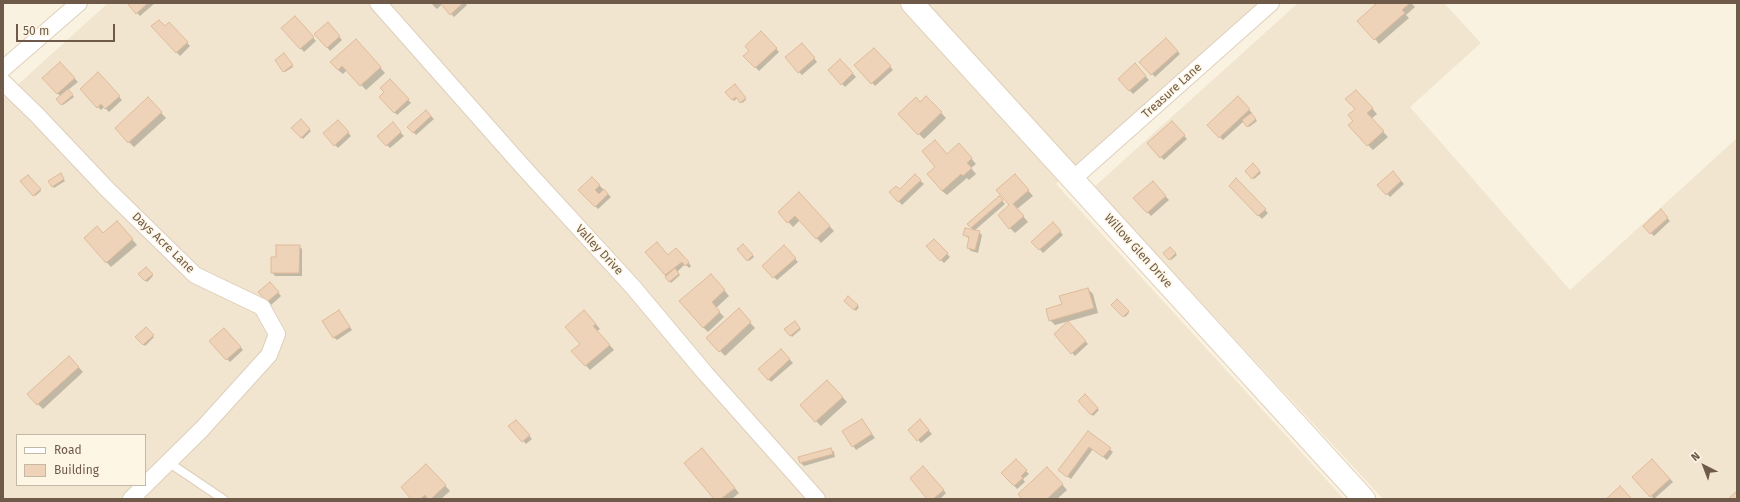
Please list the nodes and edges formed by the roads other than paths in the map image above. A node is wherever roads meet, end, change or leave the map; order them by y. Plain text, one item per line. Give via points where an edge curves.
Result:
1 (78, 3) edge
2 (378, 3) edge
3 (912, 3) edge
4 (1271, 3) edge
5 (3, 69) edge
6 (3, 82) edge
7 (1073, 179) junction
8 (168, 462) junction
9 (146, 484) edge
10 (144, 486) edge
11 (131, 499) edge
12 (223, 499) edge
13 (817, 499) edge
14 (1364, 499) edge

1 - 5 street
2 - 13 street, Valley Drive via 633,287
3 - 7 main road, Willow Glen Drive
4 - 7 street, Treasure Lane
6 - 8 street, Days Acre Lane via 195,275 262,307 277,334 269,355
7 - 14 main road, Willow Glen Drive
8 - 9 street, Days Acre Lane
8 - 12 lane
10 - 11 street, Days Acre Lane

